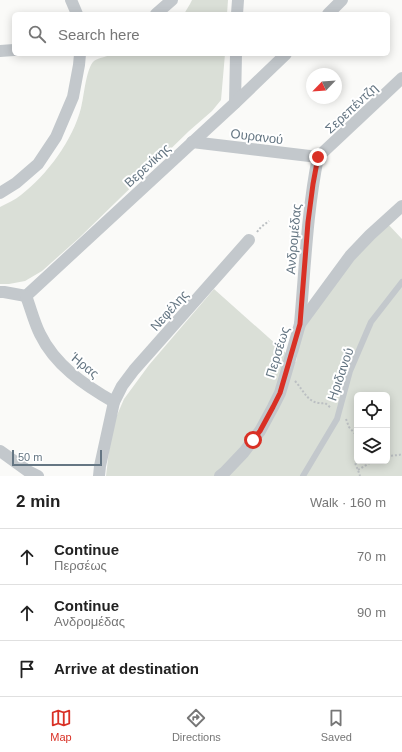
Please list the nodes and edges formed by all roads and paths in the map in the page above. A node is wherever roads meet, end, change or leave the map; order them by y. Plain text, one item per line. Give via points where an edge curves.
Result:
1 (71, 0) edge
2 (81, 0) edge
3 (172, 0) edge
4 (238, 0) edge
5 (342, 0) edge
6 (75, 12) edge
7 (80, 12) edge
8 (158, 12) edge
9 (237, 12) edge
10 (330, 12) edge
11 (12, 50) edge
12 (0, 51) edge
13 (80, 56) edge
14 (236, 56) edge
15 (284, 56) edge
16 (402, 78) edge
17 (235, 103) junction
18 (192, 142) junction
19 (318, 157) junction
20 (0, 193) edge
21 (402, 206) edge
22 (270, 221) dead end
23 (249, 240) joint
24 (402, 282) edge
25 (0, 292) edge
26 (26, 296) junction
27 (300, 324) junction
28 (286, 373) junction
29 (114, 402) junction
30 (338, 414) junction
31 (354, 433) edge
32 (0, 451) edge
33 (402, 454) edge
34 (390, 456) edge
35 (355, 464) edge
36 (368, 464) edge
37 (358, 470) junction
38 (38, 476) edge
39 (99, 476) edge
40 (220, 476) edge
41 (303, 476) edge
42 (360, 476) edge

1 - 6 street
2 - 7 street
3 - 8 street
4 - 9 street
5 - 10 street
11 - 12 street
13 - 20 street via 73,97 56,137 38,164
14 - 17 street
15 - 17 street, Βερενίκης
16 - 19 street, Σερεπέντζη
17 - 18 street, Βερενίκης
18 - 19 street, Ουρανού
18 - 26 street, Βερενίκης
19 - 27 street, Ανδρομέδας via 308,222
21 - 27 street, Περσέως via 350,256
22 - 23 path
23 - 29 street, Νεφέλης via 134,370
24 - 30 lane, Ηριδανού via 371,322 350,371
25 - 26 street
26 - 29 street, Ήρας via 40,334 55,358 76,378
27 - 28 street, Περσέως
28 - 30 path via 311,401 325,403
28 - 40 street, Περσέως via 280,393 260,431
29 - 39 street
30 - 31 path via 346,416 349,427
30 - 41 lane, Ηριδανού
32 - 38 street
33 - 34 path
35 - 37 path
36 - 37 path
37 - 42 path

